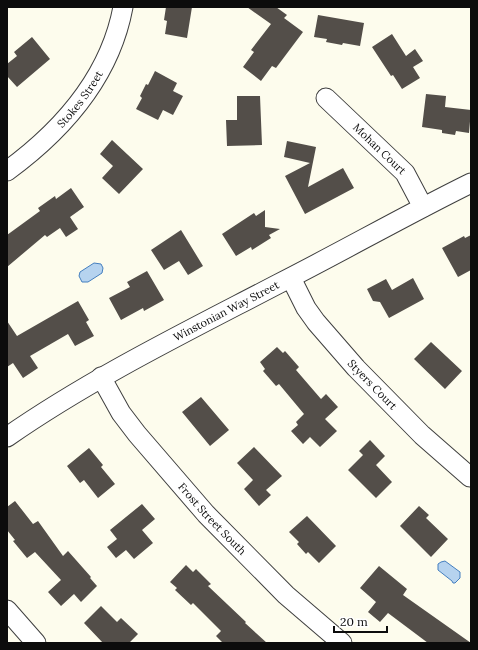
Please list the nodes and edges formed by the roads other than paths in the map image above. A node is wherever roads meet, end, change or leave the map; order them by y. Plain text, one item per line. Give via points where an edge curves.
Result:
1 (123, 7) edge
2 (326, 98) dead end
3 (7, 171) edge
4 (471, 183) edge
5 (423, 207) junction
6 (291, 278) junction
7 (102, 377) junction
8 (7, 437) edge
9 (470, 476) edge
10 (7, 610) edge
11 (36, 643) edge
12 (342, 643) edge

1 - 3 street, Stokes Street via 104,64 80,103 37,147
2 - 5 street, Mohan Court via 405,173
4 - 5 street, Winstonian Way Street
5 - 6 street, Winstonian Way Street
6 - 7 street, Winstonian Way Street
6 - 9 street, Styers Court via 316,322 356,368 422,435
7 - 8 street, Winstonian Way Street
7 - 12 street, Frost Street South via 121,412 206,514 286,595
10 - 11 street

